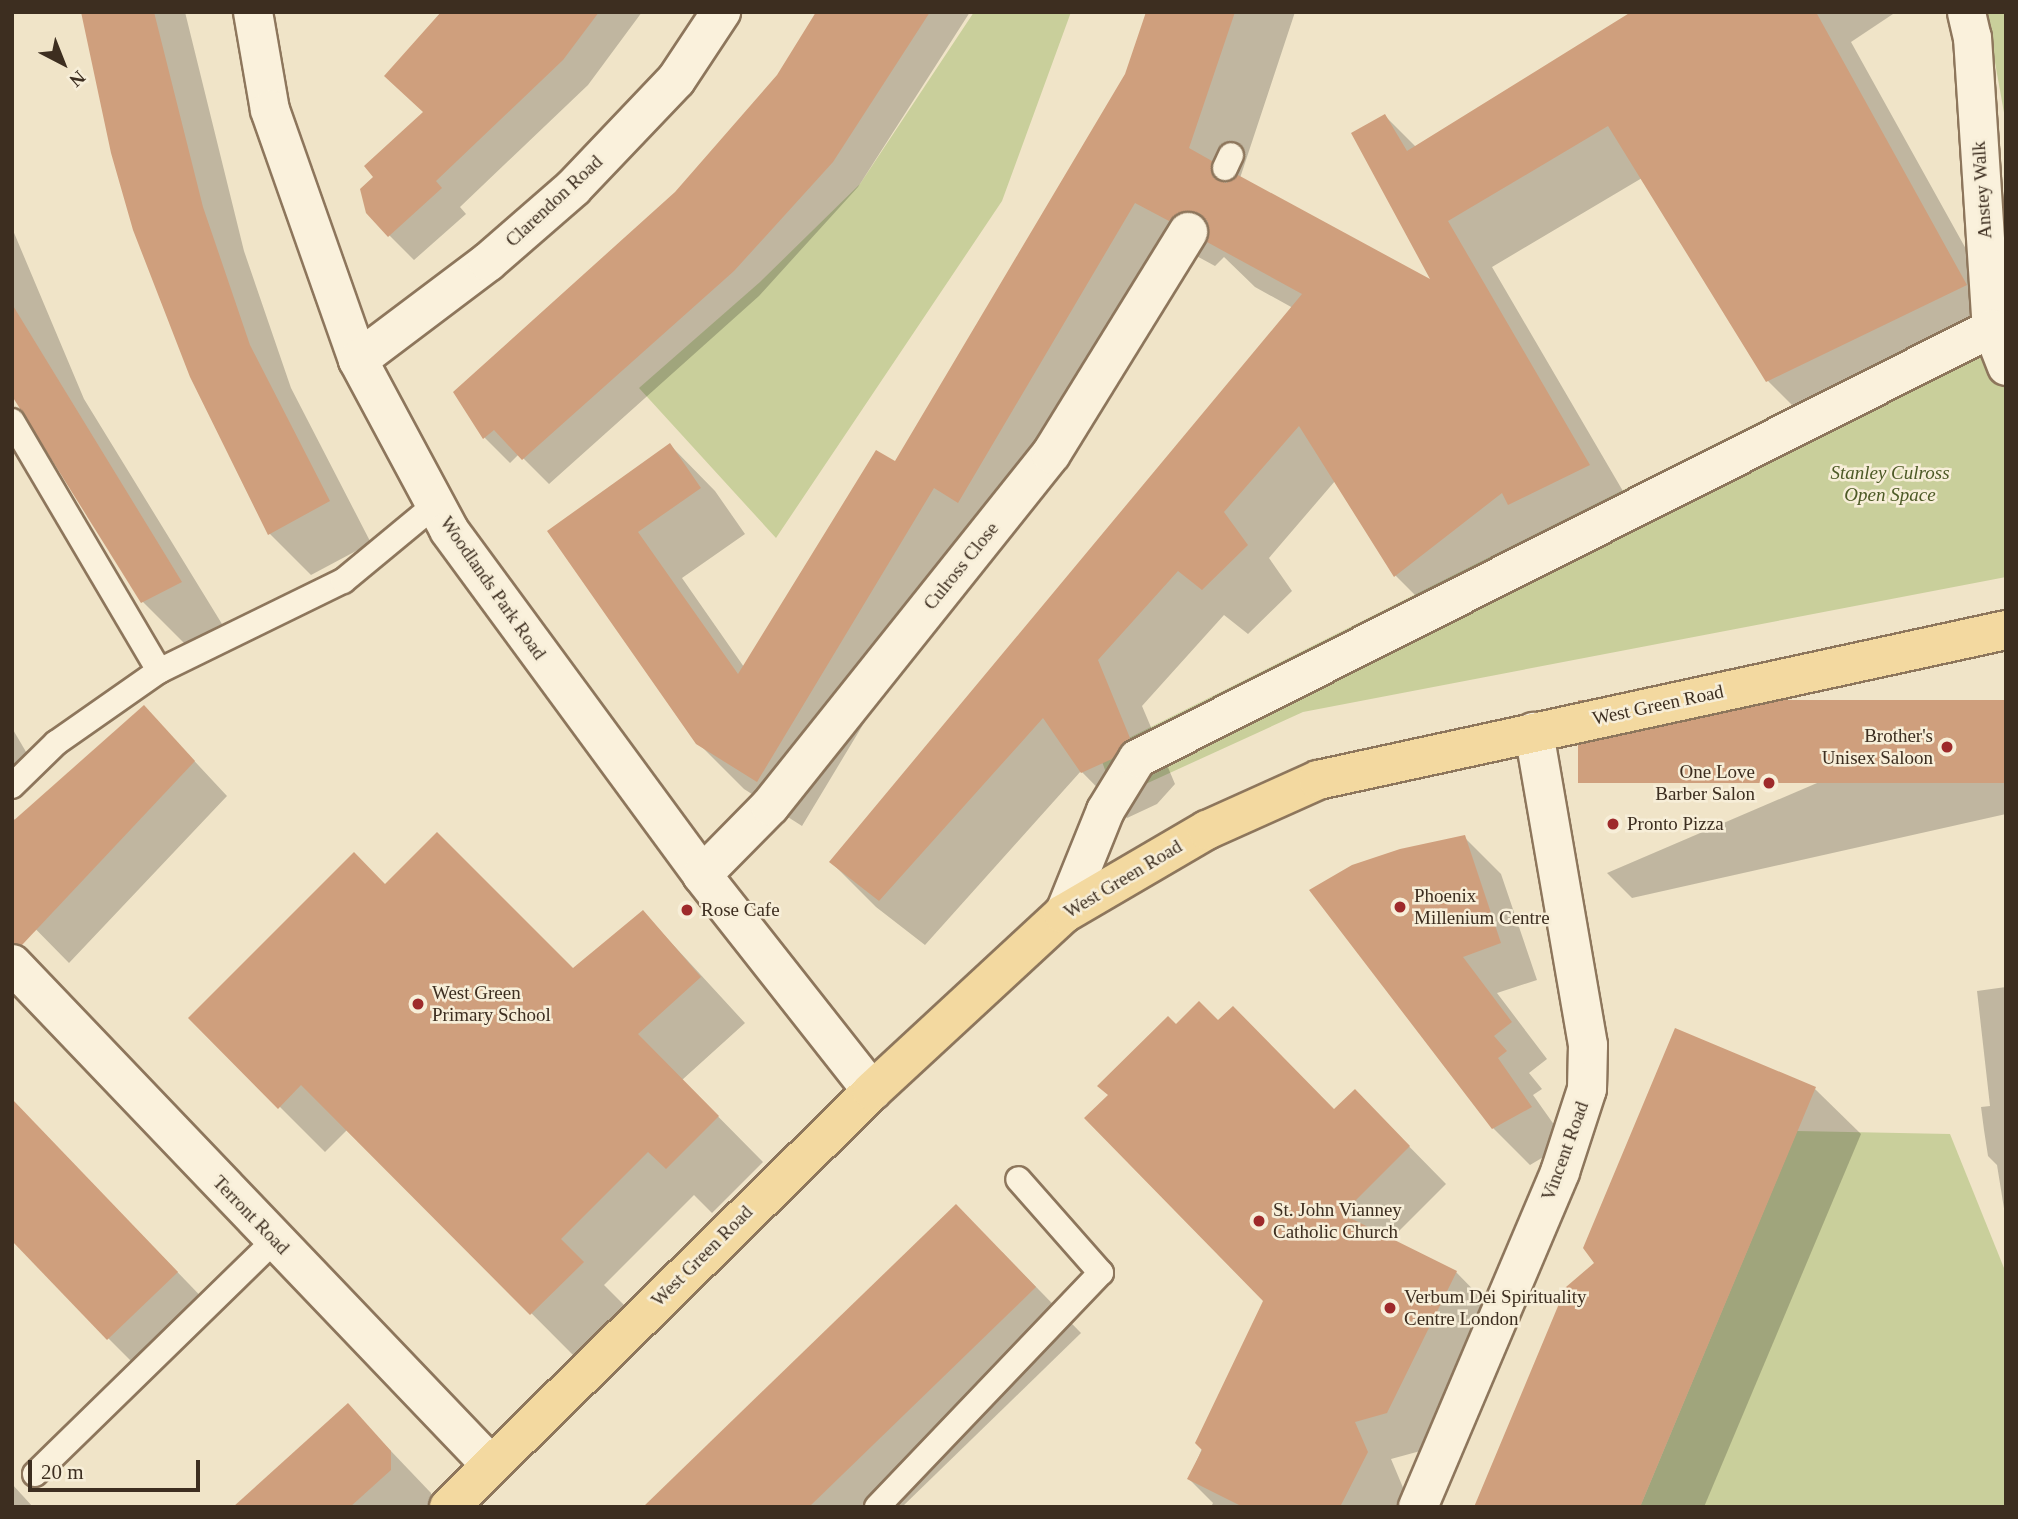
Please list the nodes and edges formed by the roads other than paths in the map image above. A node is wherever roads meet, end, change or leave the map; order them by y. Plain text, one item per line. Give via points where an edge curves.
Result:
1 (253, 12) edge
2 (721, 12) edge
3 (1966, 12) edge
4 (1188, 232) dead end
5 (1991, 328) junction
6 (358, 360) junction
7 (2006, 366) edge
8 (12, 421) edge
9 (436, 504) junction
10 (2006, 630) edge
11 (159, 671) junction
12 (1534, 732) junction
13 (12, 786) edge
14 (702, 875) junction
15 (1063, 914) junction
16 (12, 964) edge
17 (872, 1091) junction
18 (1018, 1179) dead end
19 (275, 1240) junction
20 (491, 1465) junction
21 (35, 1474) dead end
22 (449, 1507) edge
23 (877, 1507) edge
24 (1418, 1507) edge

1 - 6 street, Woodlands Park Road via 270,110
2 - 6 street, Clarendon Road via 676,80 573,188 488,262
3 - 5 street, Anstey Walk via 1972,37
4 - 14 street, Culross Close via 1051,454 770,806
5 - 7 street, Anstey Walk
5 - 15 street via 1137,758 1105,810
6 - 9 street, Woodlands Park Road
8 - 11 lane
9 - 11 lane via 343,581
9 - 14 street, Woodlands Park Road via 449,530
10 - 12 main road, West Green Road
11 - 13 lane via 56,743
12 - 15 main road, West Green Road via 1318,780 1207,830
12 - 24 street, Vincent Road via 1588,1045 1587,1089 1560,1172
14 - 17 street, Woodlands Park Road
15 - 17 main road, West Green Road
16 - 19 street, Terront Road
17 - 20 main road, West Green Road
18 - 23 lane via 1101,1273
19 - 20 street, Terront Road
19 - 21 lane
20 - 22 main road, West Green Road

